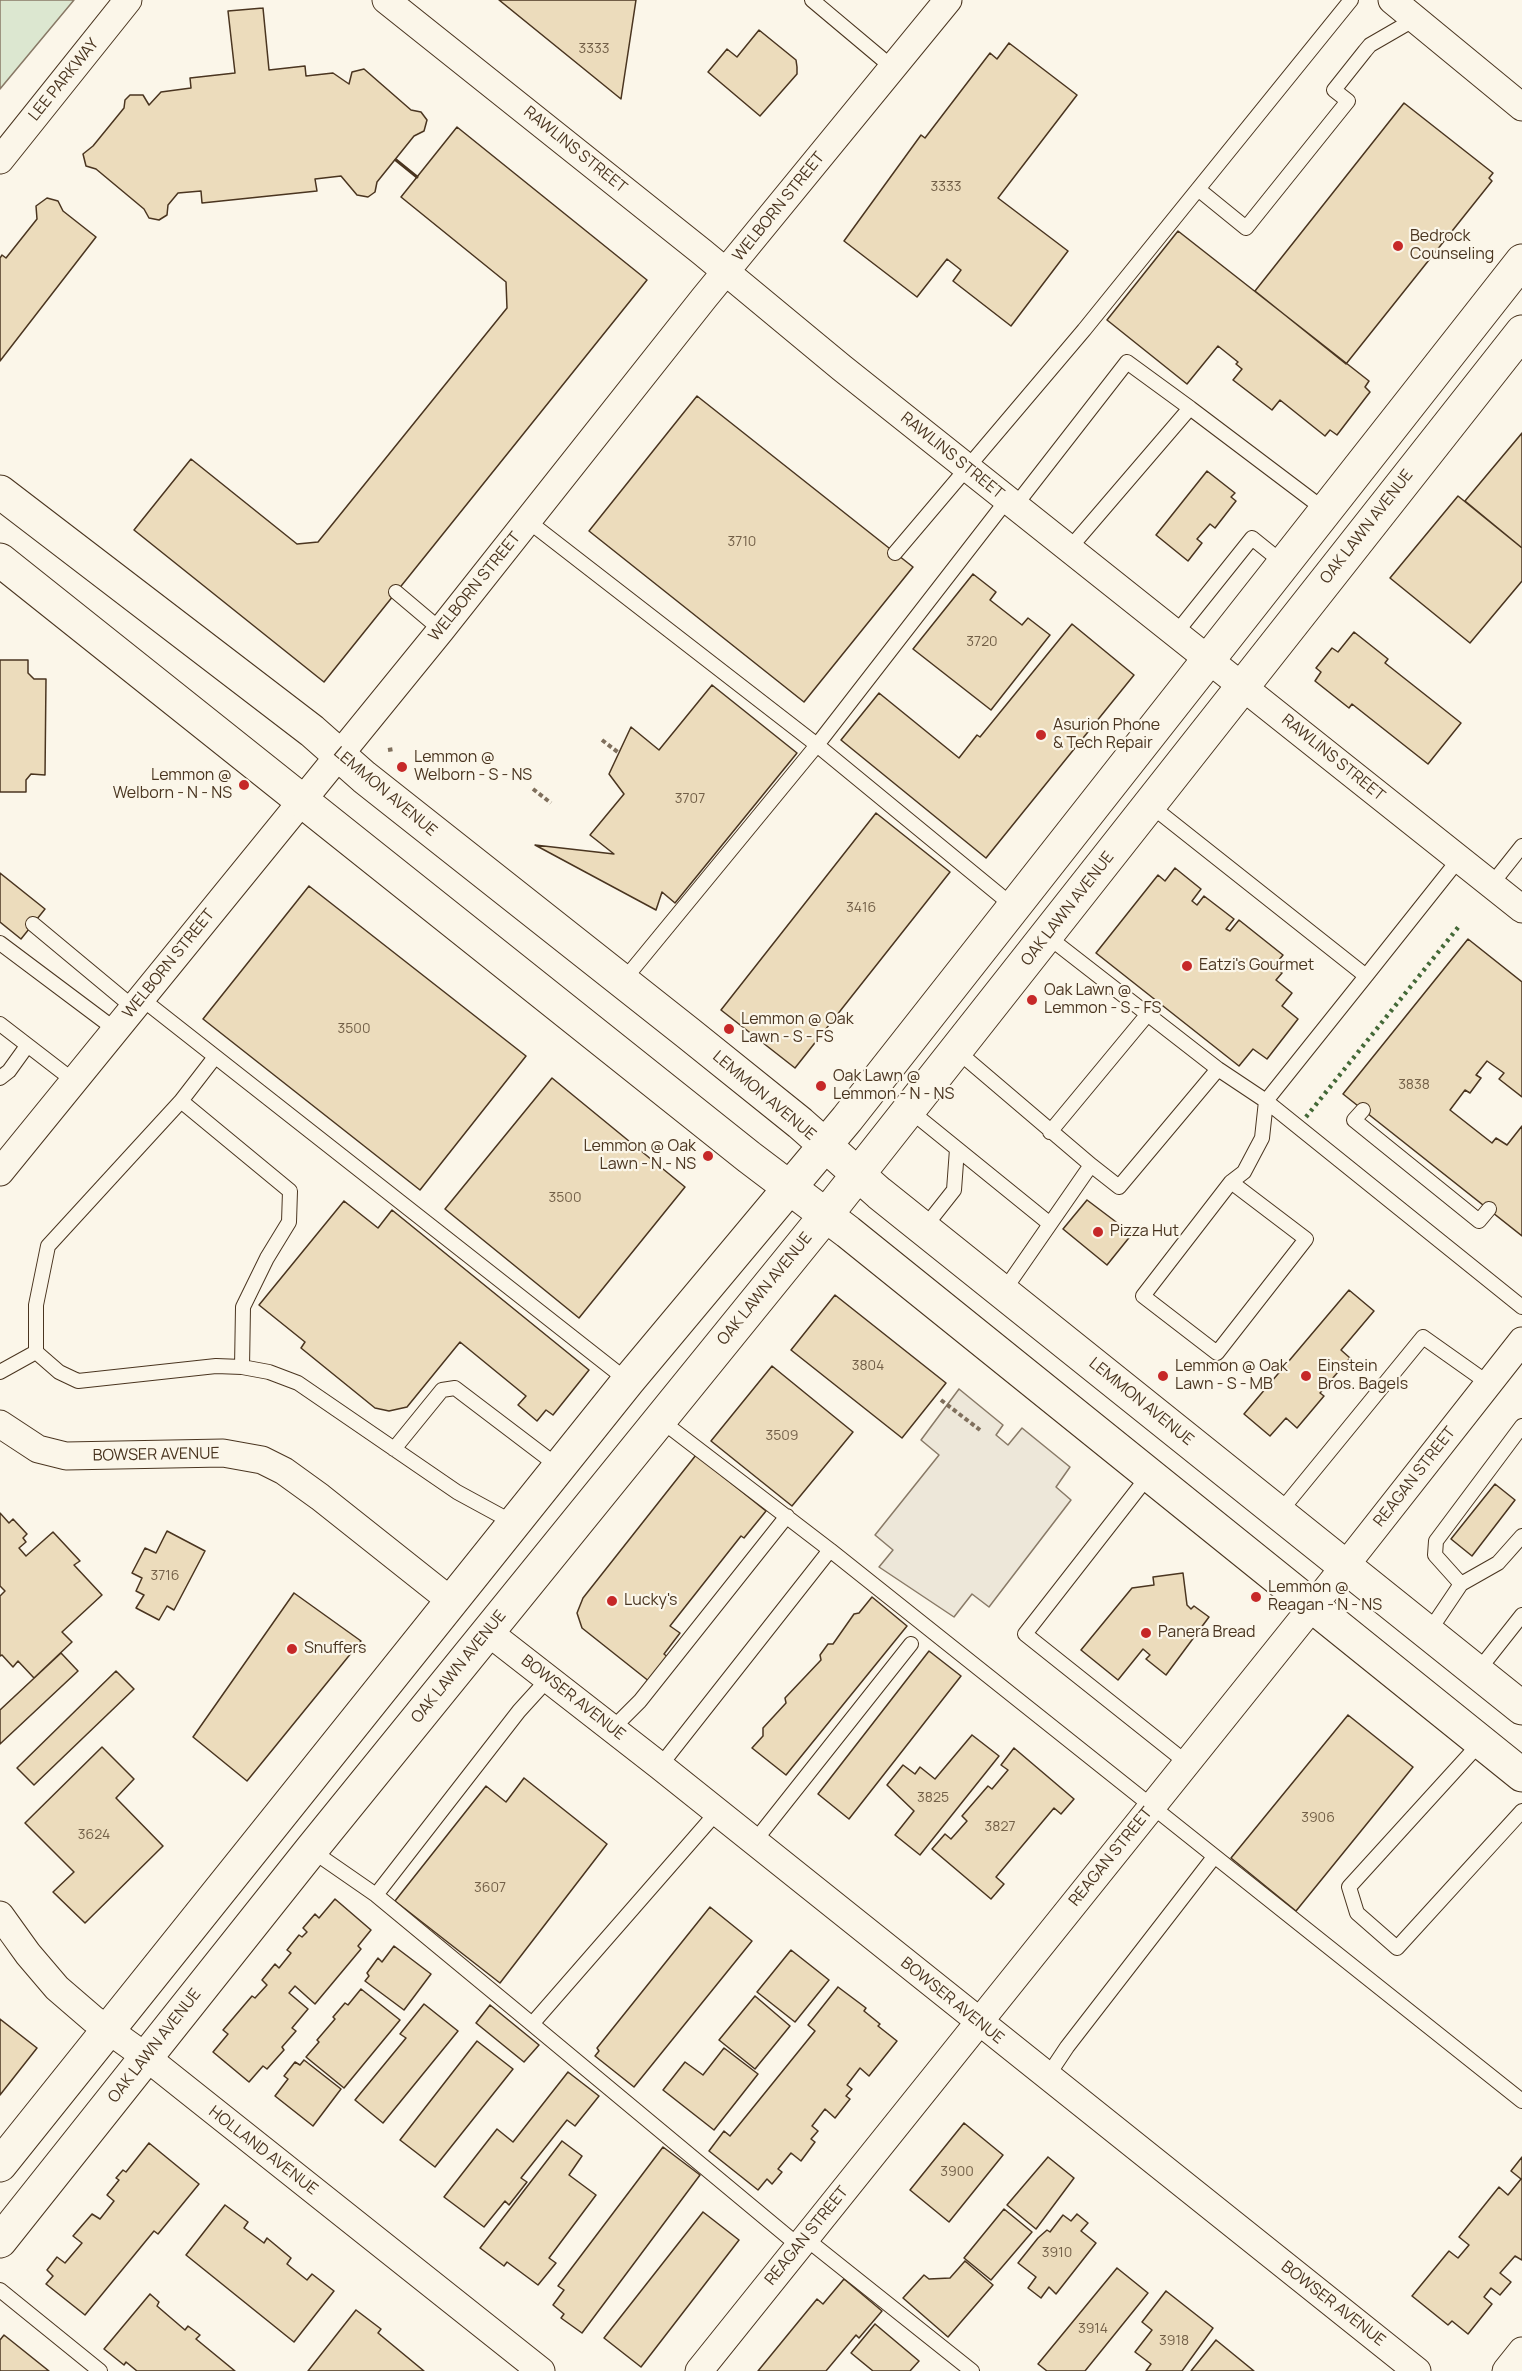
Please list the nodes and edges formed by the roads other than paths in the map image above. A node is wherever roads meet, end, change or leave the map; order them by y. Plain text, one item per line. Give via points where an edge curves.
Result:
1 (128, 0) edge
2 (386, 0) edge
3 (812, 0) edge
4 (948, 0) edge
5 (1352, 0) edge
6 (1392, 0) edge
7 (1415, 19) junction
8 (893, 68) junction
9 (1522, 106) edge
10 (0, 160) edge
11 (1198, 189) junction
12 (1522, 261) edge
13 (726, 272) junction
14 (1522, 332) edge
15 (1190, 408) junction
16 (967, 468) junction
17 (0, 492) edge
18 (1011, 503) junction
19 (1325, 510) junction
20 (528, 521) junction
21 (1069, 549) junction
22 (895, 553) dead end
23 (0, 560) edge
24 (1283, 563) junction
25 (396, 592) dead end
26 (441, 630) junction
27 (1176, 633) junction
28 (1209, 659) junction
29 (1242, 684) junction
30 (817, 745) junction
31 (339, 754) junction
32 (302, 800) junction
33 (1150, 805) junction
34 (1522, 846) edge
35 (1459, 859) junction
36 (1491, 885) junction
37 (1013, 906) junction
38 (1522, 909) edge
39 (33, 924) dead end
40 (1047, 936) junction
41 (0, 943) edge
42 (1366, 976) junction
43 (623, 981) junction
44 (138, 1004) junction
45 (1147, 1015) junction
46 (0, 1024) edge
47 (116, 1030) junction
48 (27, 1046) junction
49 (956, 1050) junction
50 (215, 1057) junction
51 (1218, 1069) junction
52 (0, 1078) edge
53 (74, 1081) junction
54 (181, 1101) junction
55 (1266, 1101) junction
56 (908, 1109) junction
57 (1363, 1110) dead end
58 (1050, 1132) junction
59 (824, 1145) junction
60 (957, 1149) junction
61 (1426, 1160) dead end
62 (1091, 1165) junction
63 (1417, 1171) junction
64 (0, 1172) edge
65 (857, 1175) junction
66 (1231, 1182) junction
67 (789, 1186) junction
68 (1489, 1209) dead end
69 (826, 1215) junction
70 (1050, 1224) junction
71 (924, 1228) junction
72 (1003, 1292) junction
73 (1522, 1306) edge
74 (36, 1352) junction
75 (1518, 1355) edge
76 (242, 1366) junction
77 (0, 1372) edge
78 (627, 1381) junction
79 (1488, 1383) junction
80 (659, 1419) junction
81 (0, 1424) edge
82 (1522, 1426) edge
83 (394, 1449) junction
84 (559, 1467) junction
85 (1149, 1475) junction
86 (1279, 1513) junction
87 (787, 1516) junction
88 (514, 1524) junction
89 (1522, 1536) edge
90 (830, 1550) junction
91 (1345, 1566) junction
92 (1461, 1584) junction
93 (451, 1601) junction
94 (1312, 1606) junction
95 (1522, 1615) edge
96 (488, 1632) junction
97 (1428, 1633) junction
98 (912, 1644) dead end
99 (1477, 1672) junction
100 (549, 1678) junction
101 (1522, 1708) edge
102 (612, 1729) junction
103 (1481, 1742) junction
104 (1187, 1762) junction
105 (660, 1766) junction
106 (1522, 1775) edge
107 (1150, 1808) junction
108 (1522, 1811) edge
109 (717, 1812) junction
110 (754, 1842) junction
111 (311, 1850) junction
112 (1214, 1857) junction
113 (376, 1895) junction
114 (0, 1915) edge
115 (978, 2022) junction
116 (532, 2024) junction
117 (108, 2030) junction
118 (146, 2057) junction
119 (1047, 2077) junction
120 (1522, 2101) edge
121 (0, 2165) edge
122 (0, 2241) edge
123 (802, 2242) junction
124 (0, 2290) edge
125 (1522, 2351) edge
126 (100, 2371) edge
127 (541, 2371) edge
128 (699, 2371) edge
129 (972, 2371) edge
130 (1417, 2371) edge
131 (1506, 2371) edge

1 - 10 street, LEE PARKWAY
2 - 13 street, RAWLINS STREET
3 - 8 lane
4 - 8 street, WELBORN STREET
5 - 11 lane
6 - 7 street
7 - 9 street
7 - 11 lane via 1370,45 1359,58 1334,90 1348,101 1246,228
8 - 13 street, WELBORN STREET
11 - 16 lane
12 - 19 main road
13 - 16 street, RAWLINS STREET
13 - 20 street, WELBORN STREET
14 - 29 main road, OAK LAWN AVENUE
15 - 18 lane via 1127,362
15 - 19 lane
15 - 21 lane
16 - 18 street, RAWLINS STREET
16 - 22 lane
17 - 31 main road, LEMMON AVENUE
18 - 21 street, RAWLINS STREET
18 - 30 lane
19 - 24 main road
20 - 26 street, WELBORN STREET
20 - 30 lane
21 - 27 street, RAWLINS STREET
23 - 32 main road
24 - 27 lane via 1252,538
24 - 28 main road
25 - 26 lane
26 - 31 street, WELBORN STREET
27 - 28 street, RAWLINS STREET
28 - 29 street, RAWLINS STREET
28 - 37 main road
29 - 33 main road, OAK LAWN AVENUE
29 - 35 street, RAWLINS STREET
30 - 37 lane
30 - 43 lane
31 - 32 street, WELBORN STREET
31 - 43 main road, LEMMON AVENUE via 435,835
32 - 44 street, WELBORN STREET
32 - 67 main road
33 - 40 main road, OAK LAWN AVENUE
33 - 42 lane
34 - 36 lane
35 - 36 street, RAWLINS STREET
35 - 42 lane
36 - 38 street, RAWLINS STREET
37 - 59 main road
39 - 44 lane
40 - 45 lane
40 - 49 main road, OAK LAWN AVENUE
41 - 47 lane
42 - 55 lane
43 - 59 main road, LEMMON AVENUE
44 - 47 street, WELBORN STREET
44 - 50 lane
45 - 51 lane
45 - 58 lane
46 - 48 lane
47 - 53 street, WELBORN STREET
48 - 52 lane
48 - 53 lane
49 - 56 main road, OAK LAWN AVENUE
49 - 58 lane
50 - 54 lane
50 - 78 lane
51 - 55 lane
51 - 62 lane via 1119,1187
53 - 64 street, WELBORN STREET
54 - 74 lane via 48,1246 36,1305
54 - 76 lane via 290,1191 289,1222 243,1307
55 - 66 lane via 1262,1138 1244,1173
55 - 73 lane
56 - 60 lane
56 - 65 main road, OAK LAWN AVENUE
57 - 63 lane via 1354,1120
58 - 62 lane
59 - 65 main road, LEMMON AVENUE
59 - 67 main road
60 - 70 lane
60 - 71 lane via 954,1190
61 - 63 lane
62 - 70 lane
63 - 68 lane via 1479,1221
65 - 69 main road, OAK LAWN AVENUE
65 - 71 main road, LEMMON AVENUE
66 - 66 lane via 1143,1296 1217,1353 1306,1239
67 - 69 main road
67 - 78 main road
69 - 80 main road, OAK LAWN AVENUE
69 - 85 main road
70 - 72 lane
71 - 72 main road, LEMMON AVENUE
72 - 86 main road, LEMMON AVENUE
74 - 76 lane via 59,1372 78,1381
74 - 77 lane
75 - 79 street, REAGAN STREET
76 - 83 lane via 298,1383
78 - 84 main road
79 - 86 lane via 1423,1337
79 - 91 street, REAGAN STREET
80 - 87 lane
80 - 96 main road, OAK LAWN AVENUE
81 - 93 street, BOWSER AVENUE via 38,1449 66,1456 223,1453 262,1460 320,1497
82 - 92 lane via 1436,1541 1435,1555
83 - 84 lane via 442,1390 454,1388
83 - 88 lane via 457,1492
84 - 88 main road
85 - 94 main road
85 - 104 lane via 1025,1634
86 - 91 main road, LEMMON AVENUE
87 - 90 lane
87 - 102 lane via 640,1701
88 - 93 main road
89 - 92 lane via 1498,1563
90 - 105 lane
90 - 107 lane
91 - 94 street, REAGAN STREET
91 - 97 main road, LEMMON AVENUE
92 - 97 lane
93 - 96 main road
93 - 117 main road
94 - 103 main road
94 - 104 street, REAGAN STREET
95 - 99 lane
96 - 100 street, BOWSER AVENUE
96 - 111 main road, OAK LAWN AVENUE
97 - 99 main road, LEMMON AVENUE
98 - 110 lane
99 - 101 main road, LEMMON AVENUE
100 - 102 street, BOWSER AVENUE
100 - 113 lane
102 - 105 street, BOWSER AVENUE
103 - 106 main road
103 - 108 lane via 1349,1887 1357,1913 1396,1948
104 - 107 street, REAGAN STREET
105 - 109 street, BOWSER AVENUE
107 - 112 lane
107 - 115 street, REAGAN STREET
109 - 110 street, BOWSER AVENUE
109 - 116 lane
110 - 115 street, BOWSER AVENUE
111 - 113 lane
111 - 118 main road, OAK LAWN AVENUE
112 - 119 lane
112 - 120 lane
113 - 116 lane
114 - 117 street, HOLLAND AVENUE via 57,1988
115 - 119 street, BOWSER AVENUE
115 - 123 street, REAGAN STREET
116 - 123 lane
117 - 118 street, HOLLAND AVENUE
117 - 121 main road
118 - 122 main road, OAK LAWN AVENUE
118 - 127 street, HOLLAND AVENUE
119 - 130 street, BOWSER AVENUE
123 - 128 street, REAGAN STREET
123 - 129 lane
124 - 126 lane
125 - 131 street

